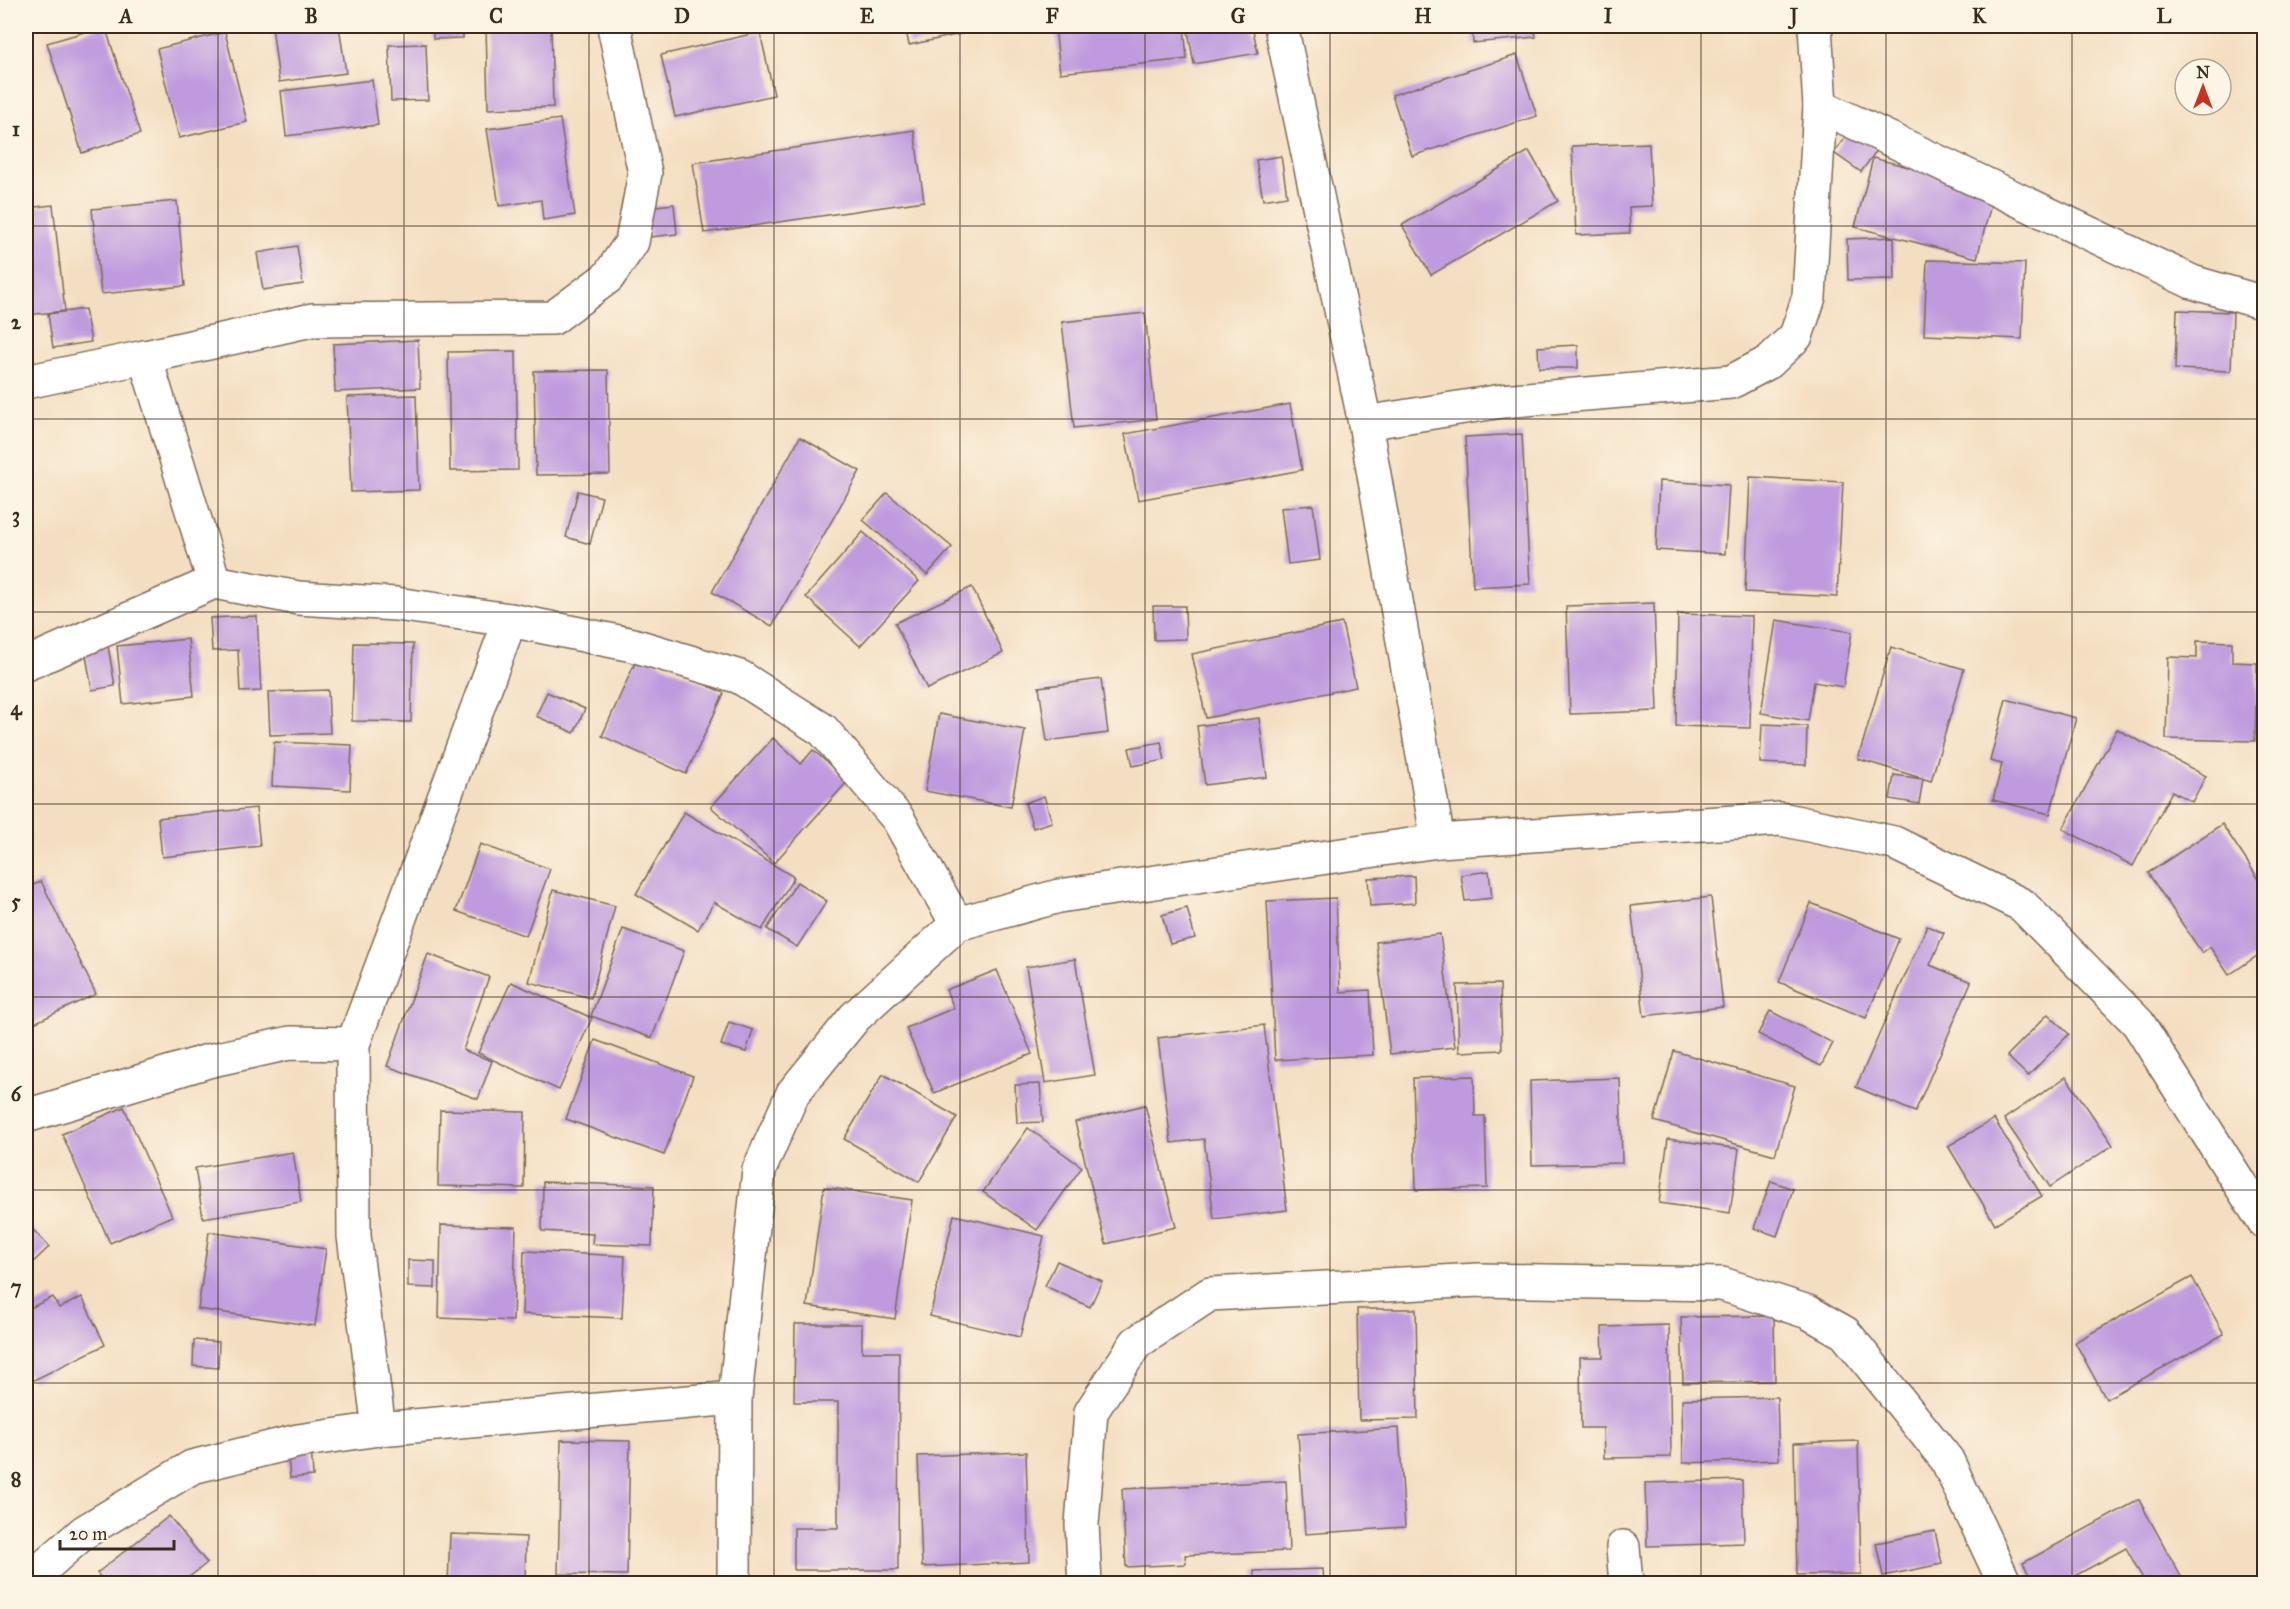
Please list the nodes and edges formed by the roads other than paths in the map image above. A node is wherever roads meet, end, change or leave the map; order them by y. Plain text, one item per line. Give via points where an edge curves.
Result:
1 (614, 26) edge
2 (1281, 26) edge
3 (1815, 26) edge
4 (1820, 106) junction
5 (2265, 303) edge
6 (145, 357) junction
7 (26, 382) edge
8 (1365, 423) junction
9 (214, 582) junction
10 (510, 620) junction
11 (26, 664) edge
12 (1438, 841) junction
13 (957, 924) junction
14 (353, 1044) junction
15 (26, 1116) edge
16 (2265, 1222) edge
17 (735, 1398) junction
18 (379, 1429) junction
19 (1623, 1547) dead end
20 (26, 1583) edge
21 (734, 1584) edge
22 (1085, 1584) edge
23 (1626, 1584) edge
24 (2005, 1584) edge

1 - 6 street via 645,173 632,242 608,277 553,318 312,320
2 - 8 street
3 - 4 street
4 - 5 street via 2192,282
4 - 8 street via 1809,297 1796,336 1769,363 1731,382 1502,401
6 - 7 street
6 - 9 street
8 - 12 street
9 - 10 street via 298,598 396,604
9 - 11 street
10 - 13 street via 633,645 740,677 823,730 898,819
10 - 14 street
12 - 13 street via 1059,896
12 - 16 street via 1781,819 1894,843 2022,904 2138,1023
13 - 17 street via 855,1017 793,1093 759,1170
14 - 15 street via 290,1044 208,1061
14 - 18 street via 354,1236
17 - 18 street
17 - 21 street
18 - 20 street via 298,1442 192,1467 84,1532
19 - 23 street
22 - 24 street via 1082,1524 1090,1412 1136,1343 1210,1294 1479,1280 1722,1284 1808,1312 1845,1333 1947,1460

